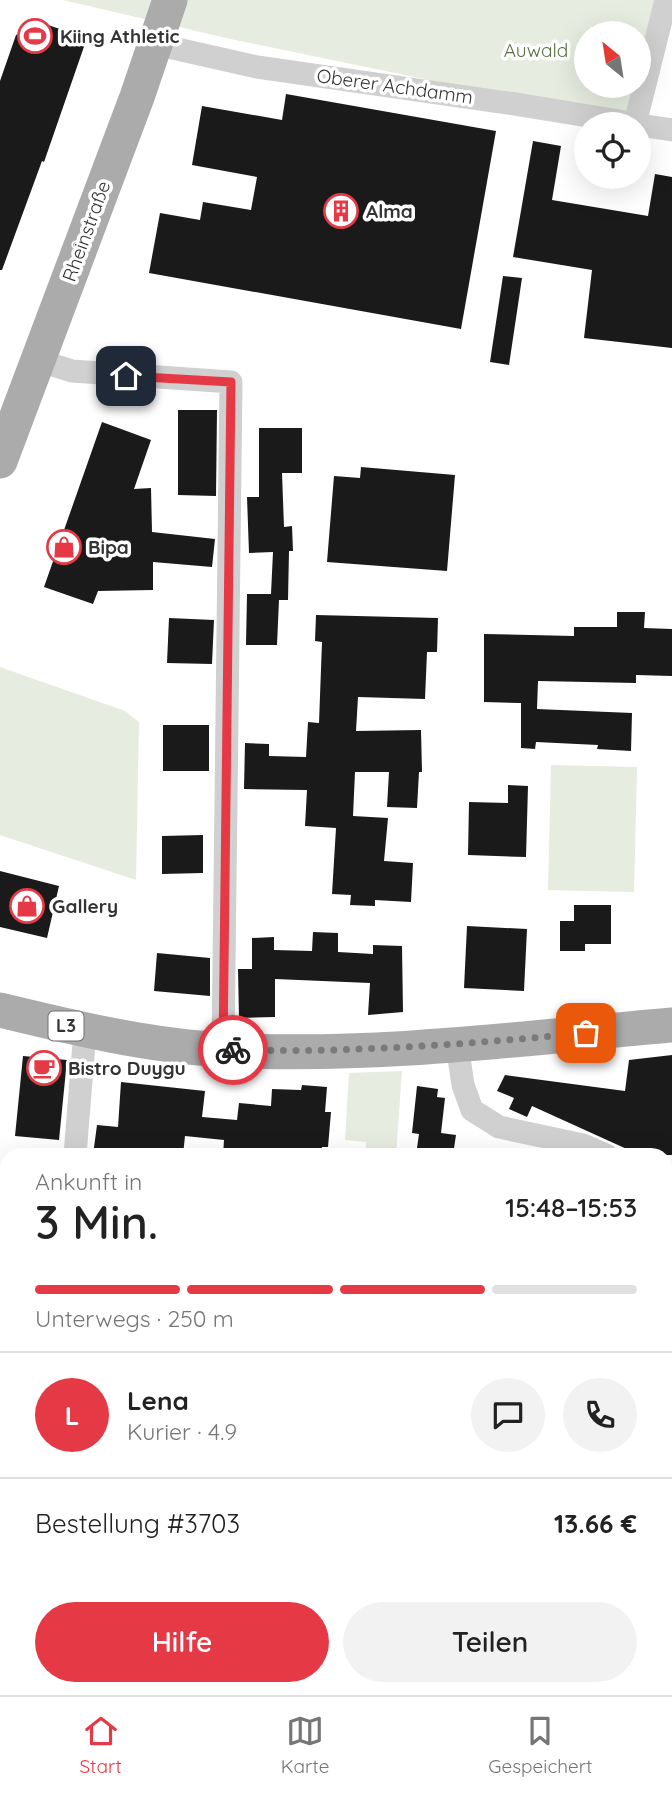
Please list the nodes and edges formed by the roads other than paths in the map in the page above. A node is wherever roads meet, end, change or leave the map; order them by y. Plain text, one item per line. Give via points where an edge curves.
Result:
1 (170, 0) edge
2 (666, 0) edge
3 (155, 44) junction
4 (640, 112) edge
5 (574, 114) edge
6 (651, 126) edge
7 (672, 130) edge
8 (37, 360) junction
9 (0, 461) edge
10 (0, 1010) edge
11 (672, 1025) edge
12 (85, 1031) junction
13 (457, 1044) junction
14 (223, 1050) junction
15 (76, 1148) edge
16 (590, 1148) edge

1 - 3 main road, Rheinstraße
2 - 4 street
3 - 5 street, Oberer Achdamm via 257,67
3 - 8 main road, Rheinstraße
6 - 7 street, Oberer Achdamm
8 - 9 main road, Rheinstraße
8 - 14 street via 72,371 231,382
10 - 12 main road, L3
11 - 13 main road, L3
12 - 14 main road, L3
12 - 15 street
13 - 14 main road, L3 via 320,1052
13 - 16 street via 472,1110 499,1127

